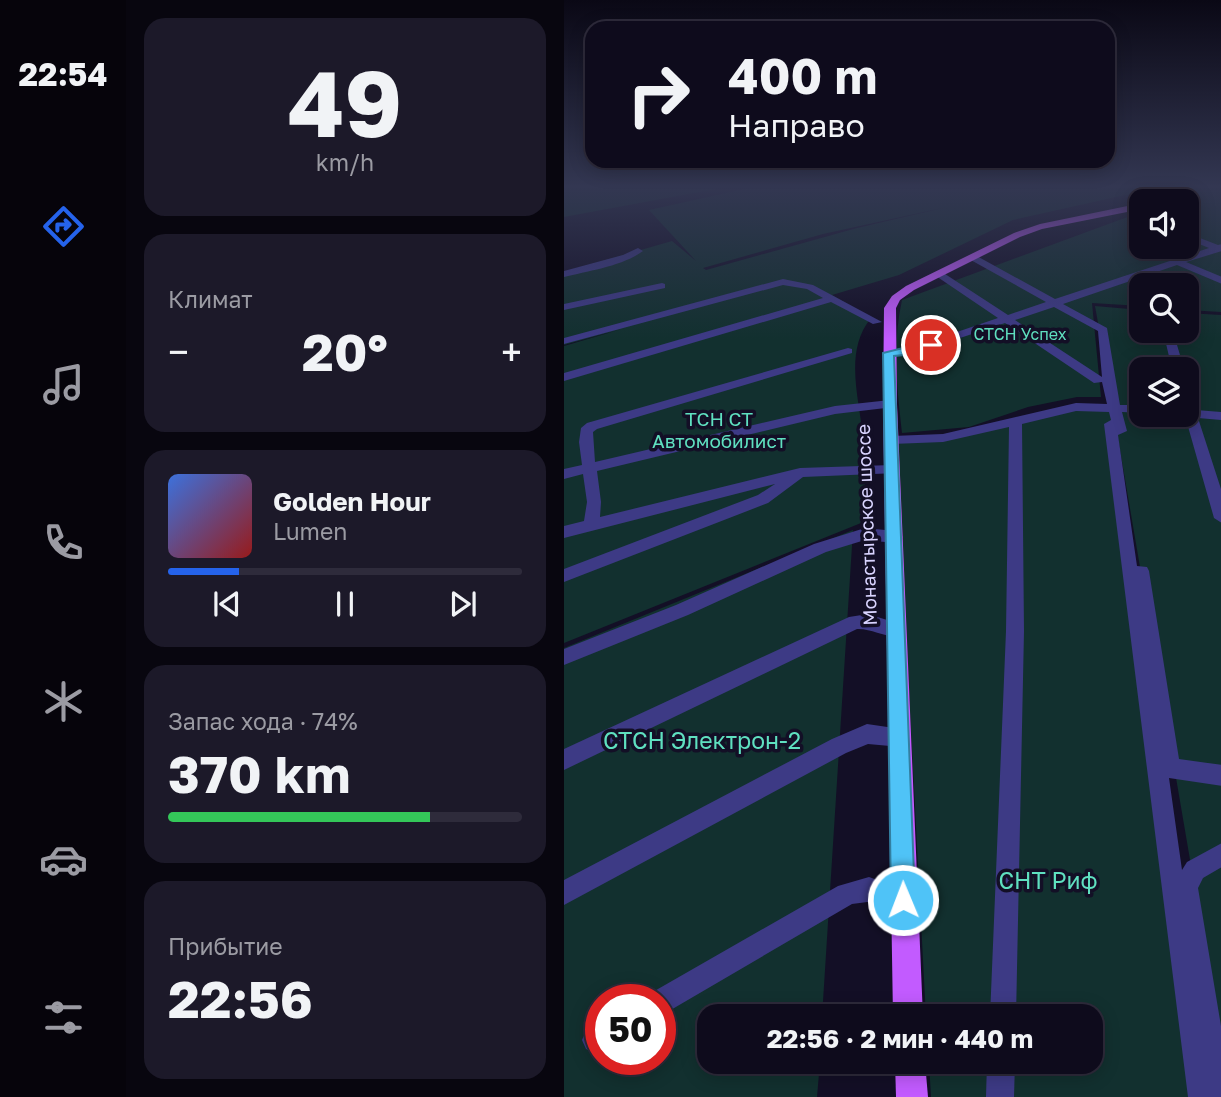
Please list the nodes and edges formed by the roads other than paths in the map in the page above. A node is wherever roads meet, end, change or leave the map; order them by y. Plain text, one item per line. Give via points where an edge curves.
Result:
1 (1018, 236) edge
2 (1199, 240) edge
3 (1220, 248) edge
4 (638, 251) dead end
5 (972, 257) junction
6 (1178, 262) junction
7 (564, 274) edge
8 (939, 274) junction
9 (1221, 281) edge
10 (662, 286) dead end
11 (829, 299) junction
12 (1055, 302) junction
13 (564, 307) edge
14 (1007, 319) junction
15 (877, 322) dead end
16 (564, 341) edge
17 (848, 351) dead end
18 (889, 353) junction
19 (564, 377) edge
20 (1098, 380) dead end
21 (890, 404) junction
22 (1199, 411) edge
23 (1129, 412) edge
24 (1117, 414) junction
25 (1221, 416) edge
26 (1015, 421) junction
27 (1193, 427) edge
28 (892, 440) junction
29 (590, 468) junction
30 (892, 470) junction
31 (800, 473) junction
32 (564, 474) edge
33 (1221, 518) edge
34 (590, 525) junction
35 (564, 532) edge
36 (895, 537) junction
37 (564, 576) edge
38 (897, 630) junction
39 (564, 657) edge
40 (901, 737) junction
41 (564, 760) edge
42 (1221, 776) edge
43 (1221, 854) edge
44 (564, 892) edge
45 (903, 900) junction
46 (676, 993) edge
47 (907, 1004) edge
48 (1003, 1004) edge
49 (911, 1074) edge
50 (1001, 1074) edge
51 (912, 1097) edge
52 (1000, 1097) edge
53 (1202, 1097) edge
54 (1218, 1097) edge

1 - 5 main road, Монастырское шоссе
2 - 3 street
3 - 6 street
4 - 7 street
5 - 8 main road, Монастырское шоссе
5 - 12 street
6 - 9 street
6 - 12 street
8 - 14 street
8 - 18 main road, Монастырское шоссе via 891,304
10 - 13 street
11 - 15 street
11 - 16 street via 810,287 783,282
11 - 19 street
12 - 14 street
12 - 24 street via 1103,330
14 - 18 street via 911,351
14 - 20 street
17 - 29 street via 593,426 586,431 584,444
18 - 21 main road, Монастырское шоссе
21 - 28 main road, Монастырское шоссе
21 - 29 street via 835,410
22 - 25 street
23 - 24 street
24 - 26 street via 1076,407
24 - 42 street via 1170,768
24 - 53 street via 1110,424
26 - 28 street via 943,438
26 - 48 street via 1015,631
27 - 33 street
28 - 30 main road, Монастырское шоссе
29 - 32 street
29 - 34 street via 594,516
30 - 31 street
30 - 36 main road, Монастырское шоссе
31 - 34 street
31 - 37 street via 763,499
34 - 35 street
36 - 38 main road, Монастырское шоссе
36 - 39 street via 865,534 820,548
38 - 40 main road, Монастырское шоссе
38 - 41 street via 855,622
40 - 44 street via 867,734 839,746
40 - 45 main road, Монастырское шоссе
43 - 54 street via 1195,870 1186,887
45 - 46 street via 871,887 846,894
45 - 47 main road, Монастырское шоссе
49 - 51 main road
50 - 52 street

